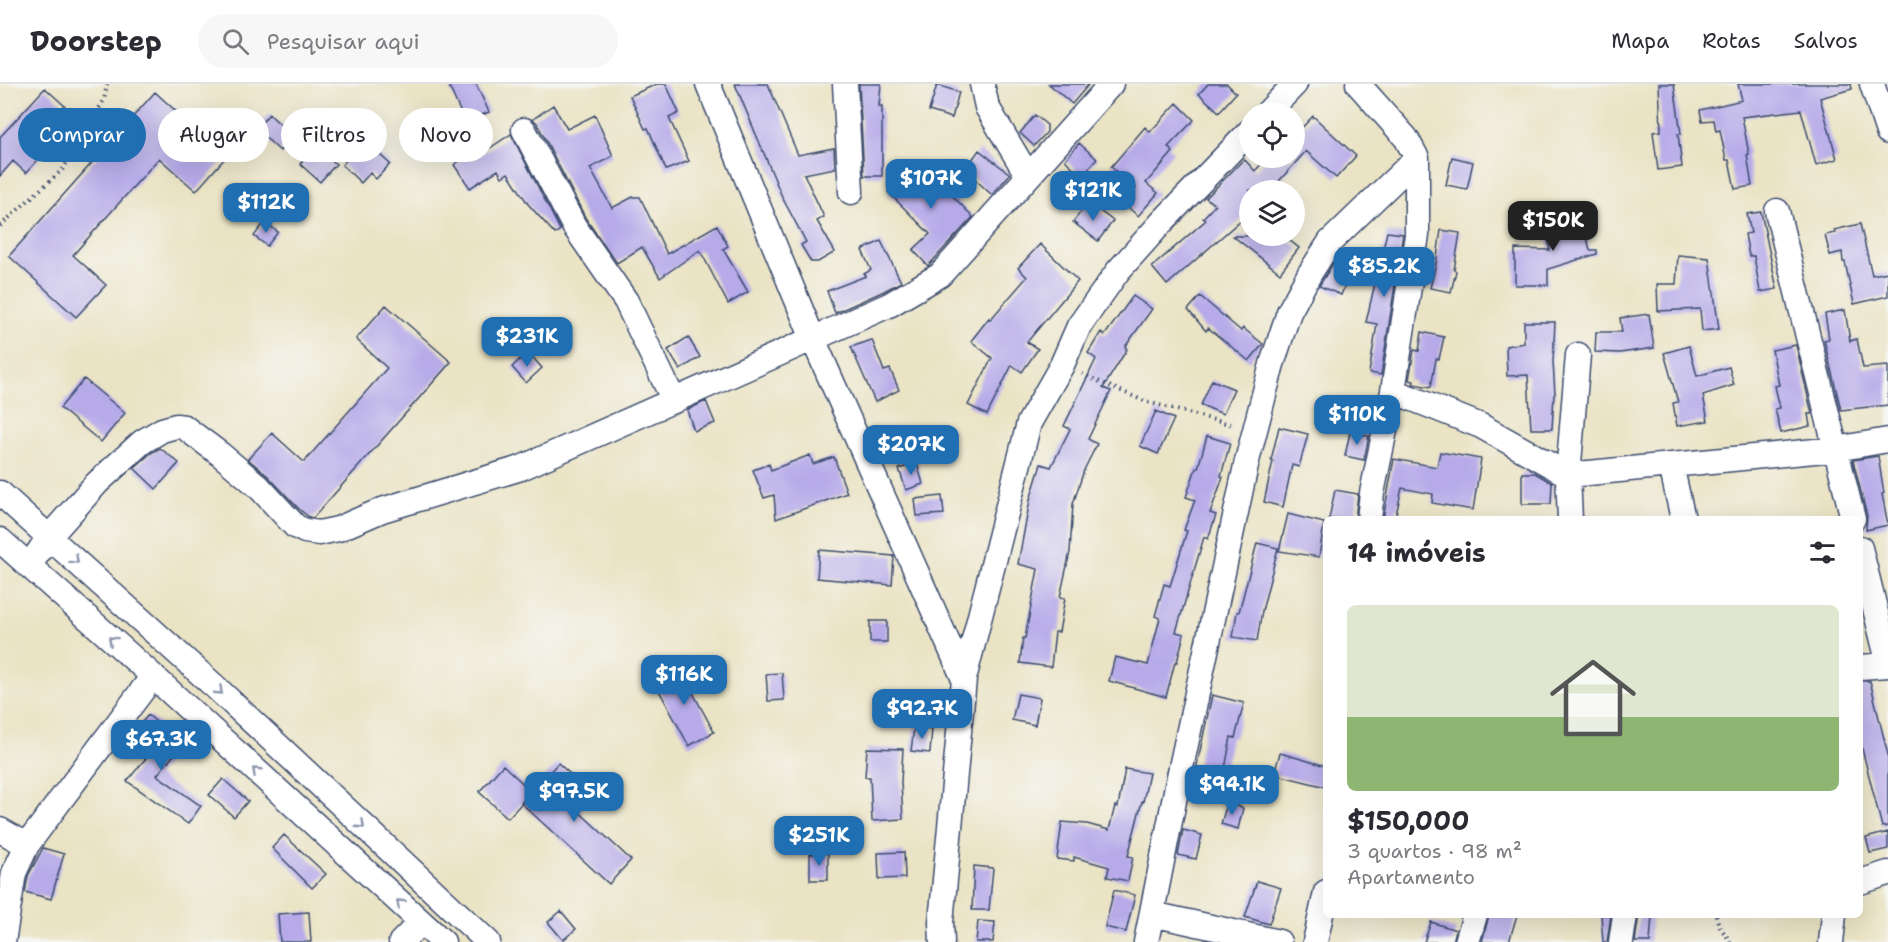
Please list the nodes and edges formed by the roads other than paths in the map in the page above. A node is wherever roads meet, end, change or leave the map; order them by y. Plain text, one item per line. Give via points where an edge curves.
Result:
1 (708, 84) edge
2 (845, 84) edge
3 (982, 84) edge
4 (1111, 84) edge
5 (1295, 84) edge
6 (1358, 84) edge
7 (1872, 84) edge
8 (1278, 102) edge
9 (524, 130) dead end
10 (1888, 132) edge
11 (1239, 142) edge
12 (1417, 158) junction
13 (1028, 176) junction
14 (851, 192) dead end
15 (1777, 211) dead end
16 (813, 339) junction
17 (1578, 355) dead end
18 (1393, 391) junction
19 (674, 401) junction
20 (1888, 440) edge
21 (1836, 449) junction
22 (1671, 465) junction
23 (1568, 475) junction
24 (0, 493) edge
25 (1369, 516) edge
26 (1570, 516) edge
27 (1682, 516) edge
28 (1852, 516) edge
29 (49, 537) junction
30 (0, 540) edge
31 (1863, 560) edge
32 (29, 566) junction
33 (1888, 663) edge
34 (1863, 667) edge
35 (153, 676) junction
36 (964, 679) junction
37 (0, 830) edge
38 (27, 845) junction
39 (1888, 873) edge
40 (1863, 881) edge
41 (1323, 906) edge
42 (1152, 914) junction
43 (1474, 918) edge
44 (1625, 918) edge
45 (1834, 918) edge
46 (421, 922) junction
47 (465, 922) junction
48 (3, 942) edge
49 (401, 942) edge
50 (444, 942) edge
51 (488, 942) edge
52 (942, 942) edge
53 (1146, 942) edge
54 (1279, 942) edge
55 (1315, 942) edge
56 (1467, 942) edge
57 (1621, 942) edge
58 (1831, 942) edge

1 - 16 street
2 - 14 street
3 - 13 street via 987,107
4 - 13 street
5 - 8 street
6 - 12 street via 1406,138
7 - 10 street
9 - 19 street via 574,226 626,301
11 - 36 street via 1118,271 1079,326 1029,423
12 - 18 street via 1417,235
12 - 42 street via 1330,242 1289,312 1255,431
13 - 16 street via 940,275 889,305
15 - 21 street
16 - 19 street
16 - 36 street
17 - 23 street
18 - 23 street via 1481,426
18 - 25 street
19 - 29 street via 521,468 319,533 295,526 258,486 220,454 184,427 176,426 142,442 97,483
20 - 21 street
21 - 22 street
21 - 28 street
22 - 23 street
22 - 27 street
23 - 26 street
24 - 29 street
29 - 32 street
29 -> 47 street
30 - 32 street
31 - 33 street
35 -> 32 street
33 - 34 street
35 - 38 street
46 -> 35 street
36 - 52 street
37 - 38 street
38 - 48 street via 14,873
39 - 40 street
41 - 55 street
42 - 53 street
42 - 54 street
43 - 56 street
44 - 57 street
45 - 58 street
46 - 49 street
46 - 50 street
47 - 50 street
47 - 51 street

